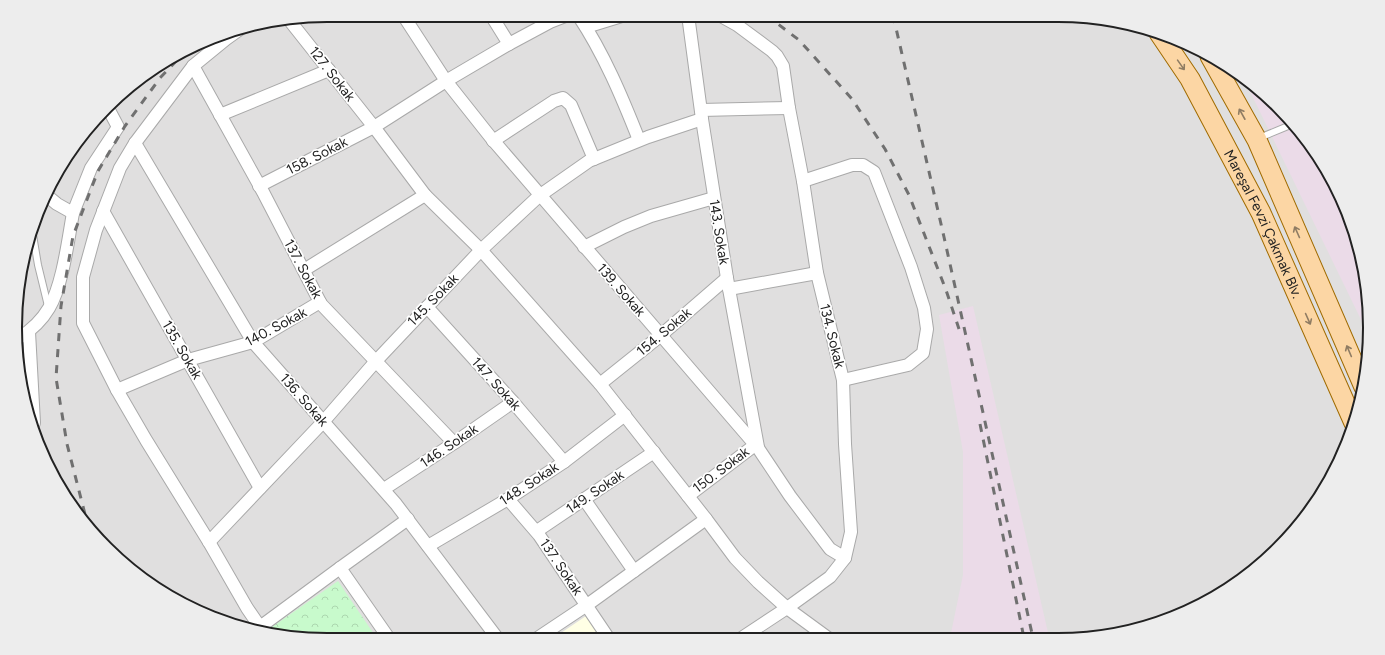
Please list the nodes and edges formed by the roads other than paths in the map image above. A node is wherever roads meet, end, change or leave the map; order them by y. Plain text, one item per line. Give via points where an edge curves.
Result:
1 (408, 22) edge
2 (496, 22) edge
3 (550, 22) edge
4 (583, 22) edge
5 (602, 22) edge
6 (689, 22) edge
7 (731, 22) edge
8 (293, 25) edge
9 (586, 27) junction
10 (226, 39) edge
11 (1165, 41) edge
12 (510, 44) junction
13 (193, 66) junction
14 (329, 70) junction
15 (1228, 74) edge
16 (446, 81) junction
17 (789, 108) junction
18 (110, 112) edge
19 (701, 114) junction
20 (220, 115) junction
21 (1287, 126) edge
22 (374, 127) junction
23 (639, 140) junction
24 (1257, 140) junction
25 (493, 141) junction
26 (135, 143) junction
27 (594, 159) junction
28 (803, 181) junction
29 (259, 186) junction
30 (425, 195) junction
31 (540, 196) junction
32 (714, 198) junction
33 (51, 199) edge
34 (103, 211) junction
35 (73, 213) junction
36 (34, 241) edge
37 (584, 247) junction
38 (481, 250) junction
39 (304, 270) junction
40 (817, 273) junction
41 (728, 284) junction
42 (320, 302) junction
43 (427, 307) junction
44 (49, 308) junction
45 (24, 335) edge
46 (660, 336) junction
47 (253, 342) junction
48 (188, 360) junction
49 (376, 361) junction
50 (1359, 375) edge
51 (843, 380) junction
52 (600, 384) junction
53 (118, 390) junction
54 (513, 402) junction
55 (32, 407) edge
56 (1350, 415) edge
57 (625, 416) junction
58 (323, 422) junction
59 (454, 443) junction
60 (756, 446) junction
61 (654, 452) junction
62 (564, 462) junction
63 (260, 488) junction
64 (384, 489) junction
65 (688, 496) junction
66 (508, 499) junction
67 (584, 499) junction
68 (408, 519) junction
69 (706, 519) junction
70 (536, 531) junction
71 (209, 542) junction
72 (428, 546) junction
73 (845, 558) junction
74 (340, 568) junction
75 (634, 571) junction
76 (586, 605) junction
77 (787, 608) junction
78 (259, 625) edge
79 (266, 627) edge
80 (385, 633) edge
81 (493, 633) edge
82 (545, 633) edge
83 (605, 633) edge
84 (748, 633) edge
85 (821, 633) edge

1 - 16 street, 139. Sokak
2 - 12 street
3 - 12 street
4 - 9 street
5 - 9 street
6 - 19 street, 143. Sokak
7 - 17 street, 134. Sokak via 781,61
8 - 14 street, 127. Sokak
9 - 23 street via 622,96
10 - 13 street
11 -> 56 main road, Mareşal Fevzi Çakmak Blv. via 1190,79 1261,213
12 - 16 street, 158. Sokak
13 - 20 street, 137. Sokak
13 - 26 street
14 - 20 street
14 - 22 street, 127. Sokak
24 -> 15 main road, Mareşal Fevzi Çakmak Blv.
16 - 22 street, 158. Sokak
16 - 25 street, 139. Sokak
17 - 19 street, 145. Sokak
17 - 28 street, 134. Sokak
18 - 35 street via 118,127 91,168
19 - 23 street, 145. Sokak
19 - 32 street, 143. Sokak
20 - 29 street, 137. Sokak
21 - 24 lane
22 - 29 street, 158. Sokak
22 - 30 street, 127. Sokak
23 - 27 street, 145. Sokak
50 -> 24 main road, Mareşal Fevzi Çakmak Blv.
25 - 27 street via 554,101 563,98 571,105
25 - 31 street, 139. Sokak
26 - 34 street via 120,168
26 - 47 street, 136. Sokak
27 - 31 street, 145. Sokak
28 - 40 street, 134. Sokak
28 - 51 street via 852,165 863,165 874,172 924,308 927,329 923,353 908,365
29 - 39 street, 137. Sokak
30 - 38 street, 127. Sokak
30 - 39 street
31 - 37 street, 139. Sokak
31 - 38 street, 145. Sokak
32 - 37 street via 652,216
32 - 41 street, 143. Sokak
33 - 35 street
34 - 48 street, 135. Sokak
34 - 53 street via 83,277 83,323
35 - 44 street via 59,284
36 - 44 lane
37 - 46 street, 139. Sokak
38 - 43 street, 145. Sokak
38 - 52 street, 127. Sokak
39 - 42 street, 137. Sokak
40 - 41 street
40 - 51 street, 134. Sokak
41 - 46 street, 154. Sokak
41 - 60 street, 143. Sokak
42 - 47 street, 140. Sokak
42 - 49 street, 137. Sokak
43 - 49 street, 145. Sokak
43 - 54 street, 147. Sokak
44 - 45 street
45 - 55 street
46 - 52 street, 154. Sokak
46 - 60 street, 139. Sokak
47 - 48 street, 140. Sokak
47 - 58 street, 136. Sokak
48 - 53 street, 140. Sokak
48 - 63 street, 135. Sokak
49 - 58 street, 145. Sokak
49 - 59 street, 137. Sokak
51 - 73 street, 134. Sokak via 851,532
52 - 57 street, 127. Sokak
53 - 71 street
54 - 59 street, 146. Sokak
54 - 62 street, 147. Sokak
57 - 61 street, 127. Sokak
57 - 62 street, 148. Sokak
58 - 63 street, 145. Sokak
58 - 64 street, 136. Sokak
59 - 64 street, 146. Sokak
60 - 65 street, 150. Sokak
60 - 73 street, 139. Sokak via 830,549
61 - 65 street, 127. Sokak
61 - 67 street, 149. Sokak
62 - 66 street, 148. Sokak
63 - 71 street, 145. Sokak
64 - 68 street, 136. Sokak
65 - 69 street, 127. Sokak
66 - 70 street, 137. Sokak
66 - 72 street, 148. Sokak
67 - 70 street, 149. Sokak
67 - 75 street
68 - 72 street, 136. Sokak
68 - 74 street
69 - 75 street
69 - 77 street, 127. Sokak via 735,558
70 - 76 street, 137. Sokak
71 - 78 street
72 - 81 street, 136. Sokak
73 - 77 street, 134. Sokak via 830,577
74 - 79 street
74 - 80 street
75 - 76 street
76 - 82 street
76 - 83 street, 137. Sokak
77 - 84 street, 134. Sokak
77 - 85 street, 127. Sokak

